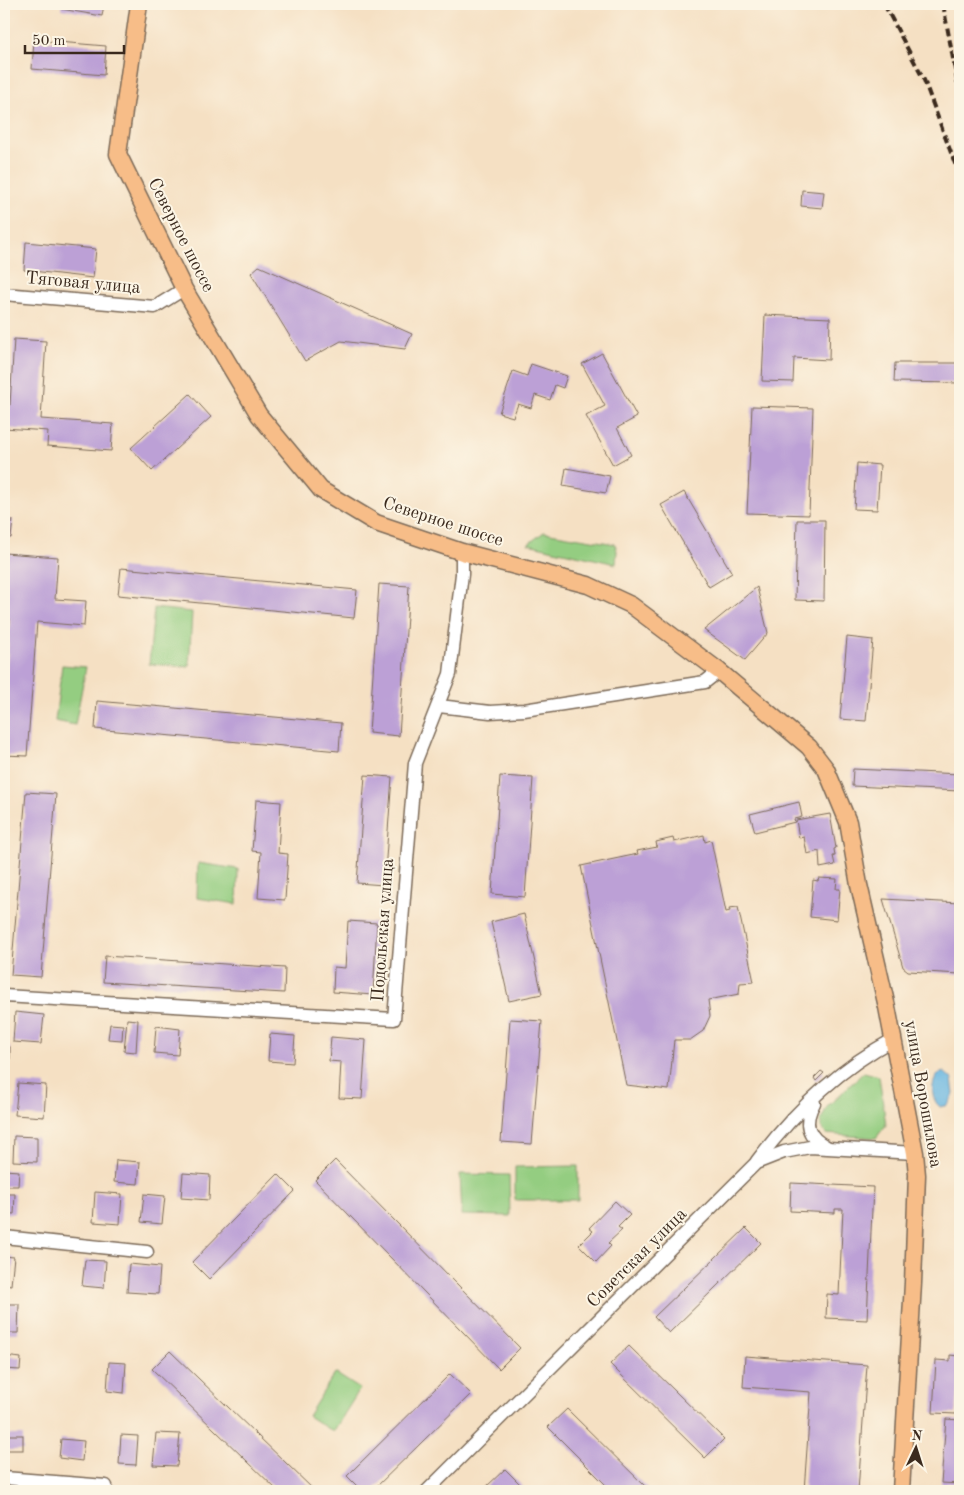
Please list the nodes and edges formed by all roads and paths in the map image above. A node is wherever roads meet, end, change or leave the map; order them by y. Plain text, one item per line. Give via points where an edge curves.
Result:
1 (139, 4) edge
2 (184, 290) junction
3 (4, 294) edge
4 (462, 552) junction
5 (718, 671) junction
6 (439, 706) junction
7 (809, 747) joint
8 (4, 996) edge
9 (894, 1039) junction
10 (820, 1092) junction
11 (830, 1149) junction
12 (915, 1153) junction
13 (756, 1163) junction
14 (4, 1237) edge
15 (147, 1252) dead end
16 (4, 1478) edge
17 (106, 1486) dead end
18 (427, 1491) edge
19 (900, 1491) edge

1 - 2 main road, Северное шоссе via 118,154
2 - 3 street, Тяговая улица via 155,307
2 - 4 main road, Северное шоссе via 259,415 321,490 376,523
4 - 5 main road, Северное шоссе via 588,585 616,597
4 - 6 street, Подольская улица via 450,674
5 - 6 street via 705,682 524,710 490,712
5 - 7 main road, Северное шоссе
6 - 8 street, Подольская улица via 415,763 394,1019
7 - 9 main road, улица Ворошилова via 826,769 848,822
9 - 10 street via 848,1067
9 - 12 main road, улица Ворошилова
10 - 11 street via 807,1122 816,1142
10 - 13 street
11 - 12 street, Советская улица
11 - 13 street, Советская улица via 797,1148
12 - 19 main road, улица Ворошилова via 913,1283
13 - 18 street, Советская улица
14 - 15 street
16 - 17 street

